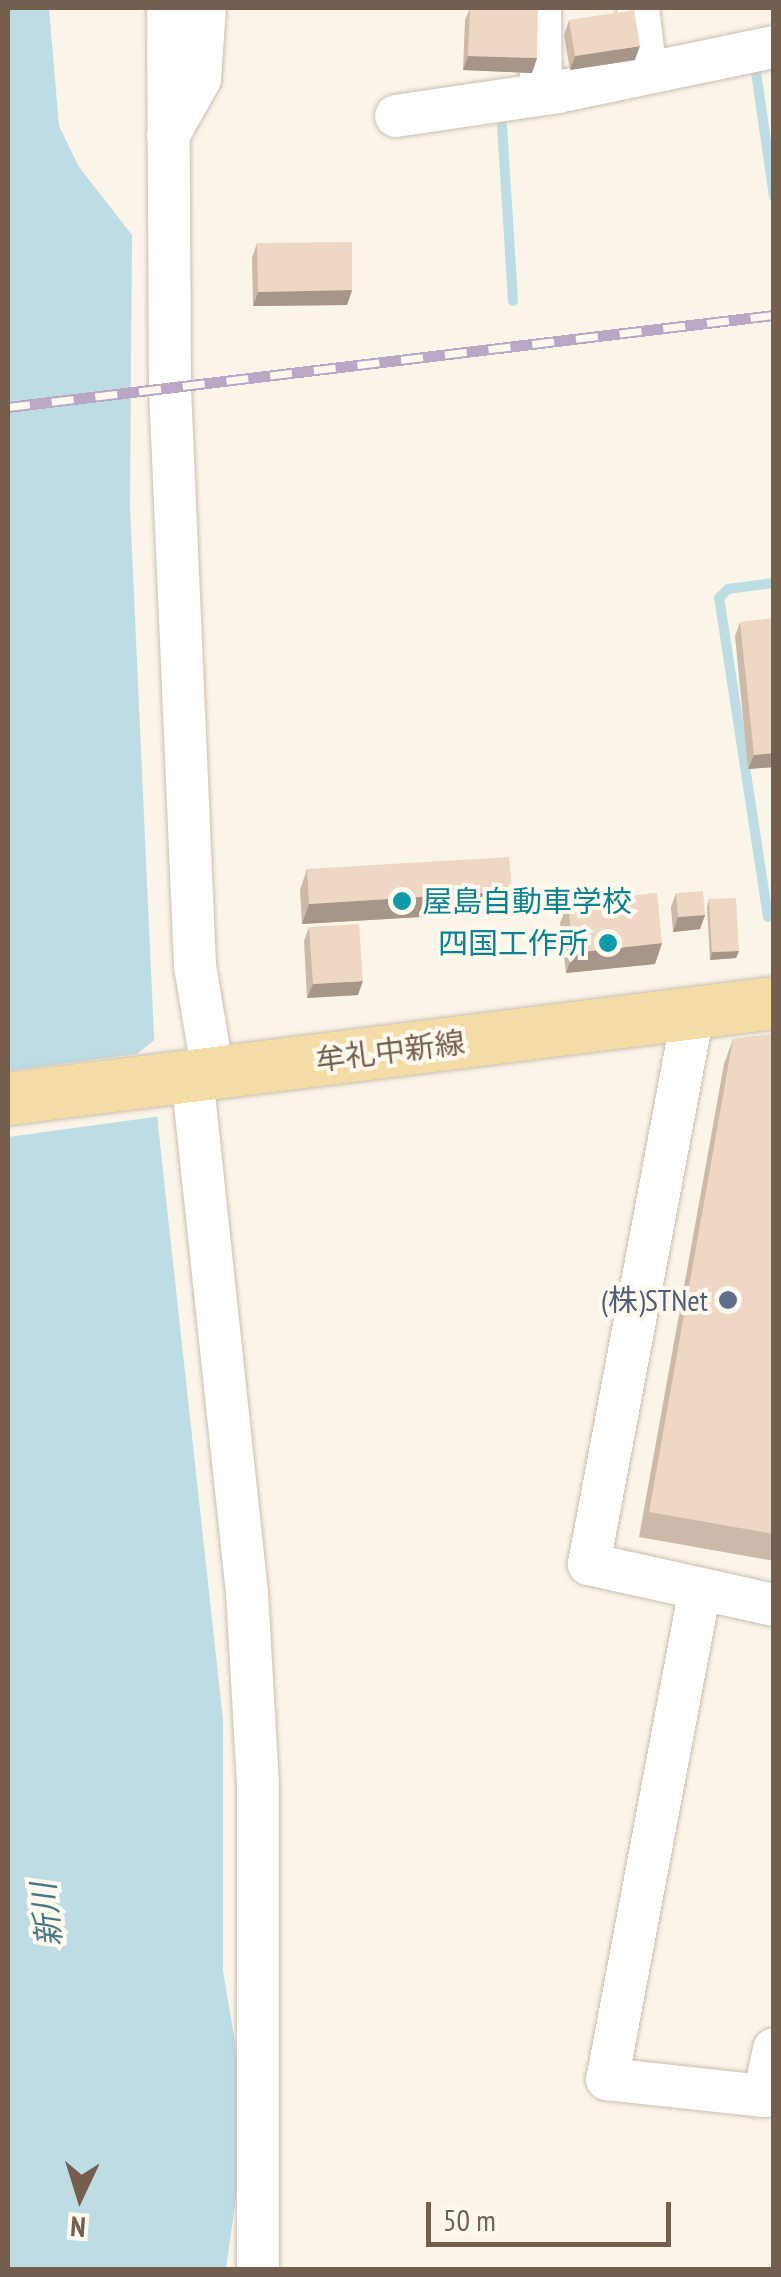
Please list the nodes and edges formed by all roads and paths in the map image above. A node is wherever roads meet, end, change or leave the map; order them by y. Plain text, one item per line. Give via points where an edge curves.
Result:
1 (168, 8) edge
2 (205, 8) edge
3 (540, 8) edge
4 (638, 8) edge
5 (774, 47) edge
6 (646, 73) junction
7 (542, 94) junction
8 (396, 116) dead end
9 (167, 136) junction
10 (773, 1003) edge
11 (693, 1013) junction
12 (191, 1076) junction
13 (8, 1099) edge
14 (700, 1589) junction
15 (774, 1605) edge
16 (774, 2049) edge
17 (258, 2270) edge

1 - 9 street
2 - 9 street via 200,79
3 - 7 street
4 - 6 street
5 - 6 street
6 - 7 street
7 - 8 street
9 - 12 street via 170,388 194,946
10 - 11 main road, 牟礼中新線
11 - 12 main road, 牟礼中新線
11 - 14 street via 588,1564
12 - 13 main road, 牟礼中新線
12 - 17 street via 247,1594 257,1765
14 - 15 street
14 - 16 street via 606,2078 764,2096

